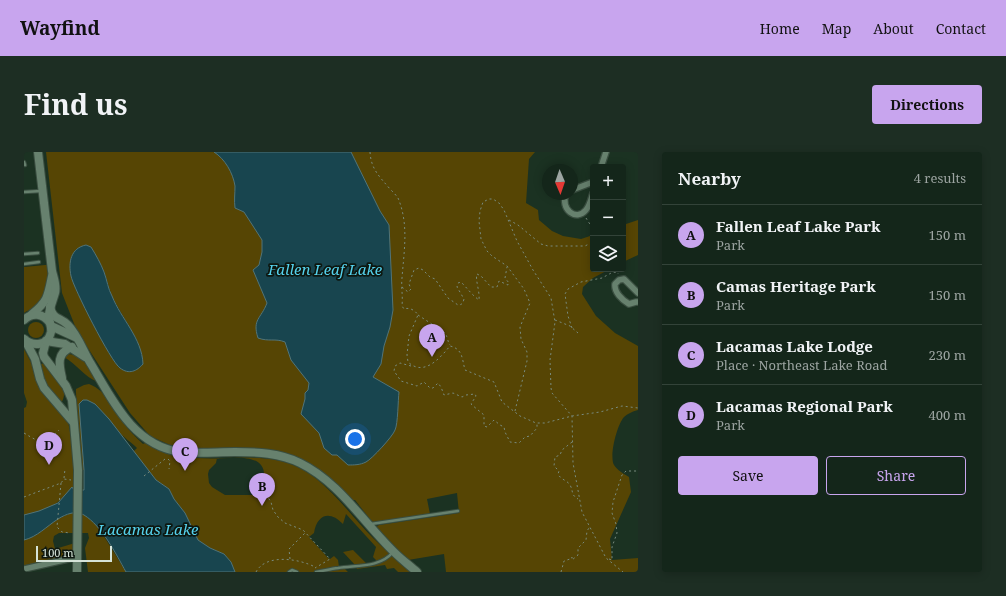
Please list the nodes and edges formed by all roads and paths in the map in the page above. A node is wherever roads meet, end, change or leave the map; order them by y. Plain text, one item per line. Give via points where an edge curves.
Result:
1 (38, 152) edge
2 (370, 152) edge
3 (606, 152) edge
4 (602, 164) edge
5 (590, 183) edge
6 (578, 188) edge
7 (44, 191) junction
8 (24, 192) edge
9 (565, 200) edge
10 (590, 200) edge
11 (582, 213) junction
12 (508, 220) junction
13 (590, 225) edge
14 (590, 244) edge
15 (38, 253) dead end
16 (24, 254) edge
17 (39, 262) dead end
18 (24, 264) edge
19 (507, 266) junction
20 (52, 272) junction
21 (619, 280) junction
22 (401, 287) junction
23 (638, 294) edge
24 (637, 300) edge
25 (50, 306) junction
26 (417, 313) junction
27 (32, 314) junction
28 (555, 319) junction
29 (24, 320) edge
30 (50, 325) junction
31 (572, 328) junction
32 (578, 333) dead end
33 (75, 337) junction
34 (24, 339) edge
35 (46, 341) junction
36 (450, 346) junction
37 (72, 347) junction
38 (87, 358) junction
39 (412, 366) junction
40 (62, 379) junction
41 (638, 408) edge
42 (515, 411) junction
43 (572, 416) junction
44 (73, 422) junction
45 (537, 423) junction
46 (59, 430) dead end
47 (24, 433) edge
48 (572, 442) junction
49 (65, 469) dead end
50 (169, 469) dead end
51 (638, 472) edge
52 (144, 476) dead end
53 (64, 478) junction
54 (61, 483) junction
55 (255, 484) dead end
56 (76, 486) junction
57 (24, 497) edge
58 (579, 499) junction
59 (458, 511) dead end
60 (369, 525) junction
61 (589, 527) junction
62 (305, 532) junction
63 (77, 533) junction
64 (394, 552) junction
65 (77, 557) junction
66 (290, 559) junction
67 (607, 559) junction
68 (24, 568) edge
69 (315, 568) junction
70 (76, 572) edge
71 (256, 572) edge
72 (289, 572) edge
73 (297, 572) edge
74 (316, 572) edge
75 (417, 572) edge
76 (561, 572) edge
77 (623, 572) edge

1 - 7 main road
2 - 22 path via 373,169 397,197 404,217
3 - 4 street
5 - 6 street
7 - 8 lane
7 - 20 main road
9 - 11 street via 567,210 575,214
10 - 11 street
11 - 13 path
12 - 14 path via 518,224 541,244 585,246
12 - 19 path via 499,203 493,199 483,202 479,221 482,238 487,251
12 - 28 path via 517,241 551,298
15 - 16 lane
17 - 18 lane
19 - 22 path via 505,278 508,285 499,281 497,287 491,287 477,274 479,300 461,282 458,283 457,287 464,299 458,306 448,298 435,279 419,268 414,270 409,284 411,289 408,292
19 - 42 path via 524,288 530,303 520,327 528,361
20 - 25 main road via 56,288
20 - 27 main road via 46,302
21 - 23 street via 627,281
21 - 24 street via 615,284 616,291 628,303
21 - 31 path via 618,272 613,272 568,289 565,294
22 - 26 path via 402,306
25 - 30 main road
25 - 33 main road via 54,317 69,326
26 - 36 path via 447,335
26 - 39 path via 409,336 407,355
27 - 29 main road
27 - 30 main road via 43,316
28 - 31 path
28 - 43 path via 550,360 551,388 552,393
30 - 33 main road
30 - 35 main road via 50,336
31 - 32 path
33 - 38 main road
34 - 35 main road via 35,344
34 - 44 main road via 35,359 44,388
35 - 37 main road
35 - 40 main road via 44,357
36 - 39 path via 430,366
36 - 42 path via 462,354 465,370 494,382 502,402
37 - 38 main road
37 - 40 main road via 64,351 60,357
38 - 60 main road via 132,428 151,442 180,452 258,452 287,458 311,468 323,477
39 - 45 path via 400,363 395,366 394,371 401,381 416,386 424,382 433,388 438,383 444,395 475,394 476,398 471,404 484,415 484,426 487,427 494,420 504,427 510,442 519,443 530,436
40 - 44 main road via 72,400
41 - 43 path via 622,406
42 - 45 path
43 - 45 path
43 - 48 path
44 - 56 main road via 78,470
46 - 47 path via 43,443
48 - 58 path
48 - 58 path via 555,457 554,465 559,471 560,478 570,485 572,494
49 - 53 path
50 - 52 path via 170,461 164,459
51 - 67 path via 626,471 619,482 612,506 618,533 612,547 612,560
53 - 54 path
53 - 56 path via 71,480
54 - 57 path
54 - 63 path via 57,526 66,533
55 - 62 path via 267,496 278,517
56 - 63 main road
58 - 61 path
59 - 60 lane
60 - 64 main road
61 - 67 path
61 - 76 path via 586,540 578,548 578,555 572,560 572,557 564,561
62 - 66 path via 289,548
62 - 69 path via 330,559
63 - 65 main road
64 - 74 lane via 374,563
64 - 75 main road
65 - 68 street
65 - 70 main road
66 - 69 path
66 - 71 path via 271,561 259,567
67 - 77 path
69 - 74 path
72 - 73 lane

